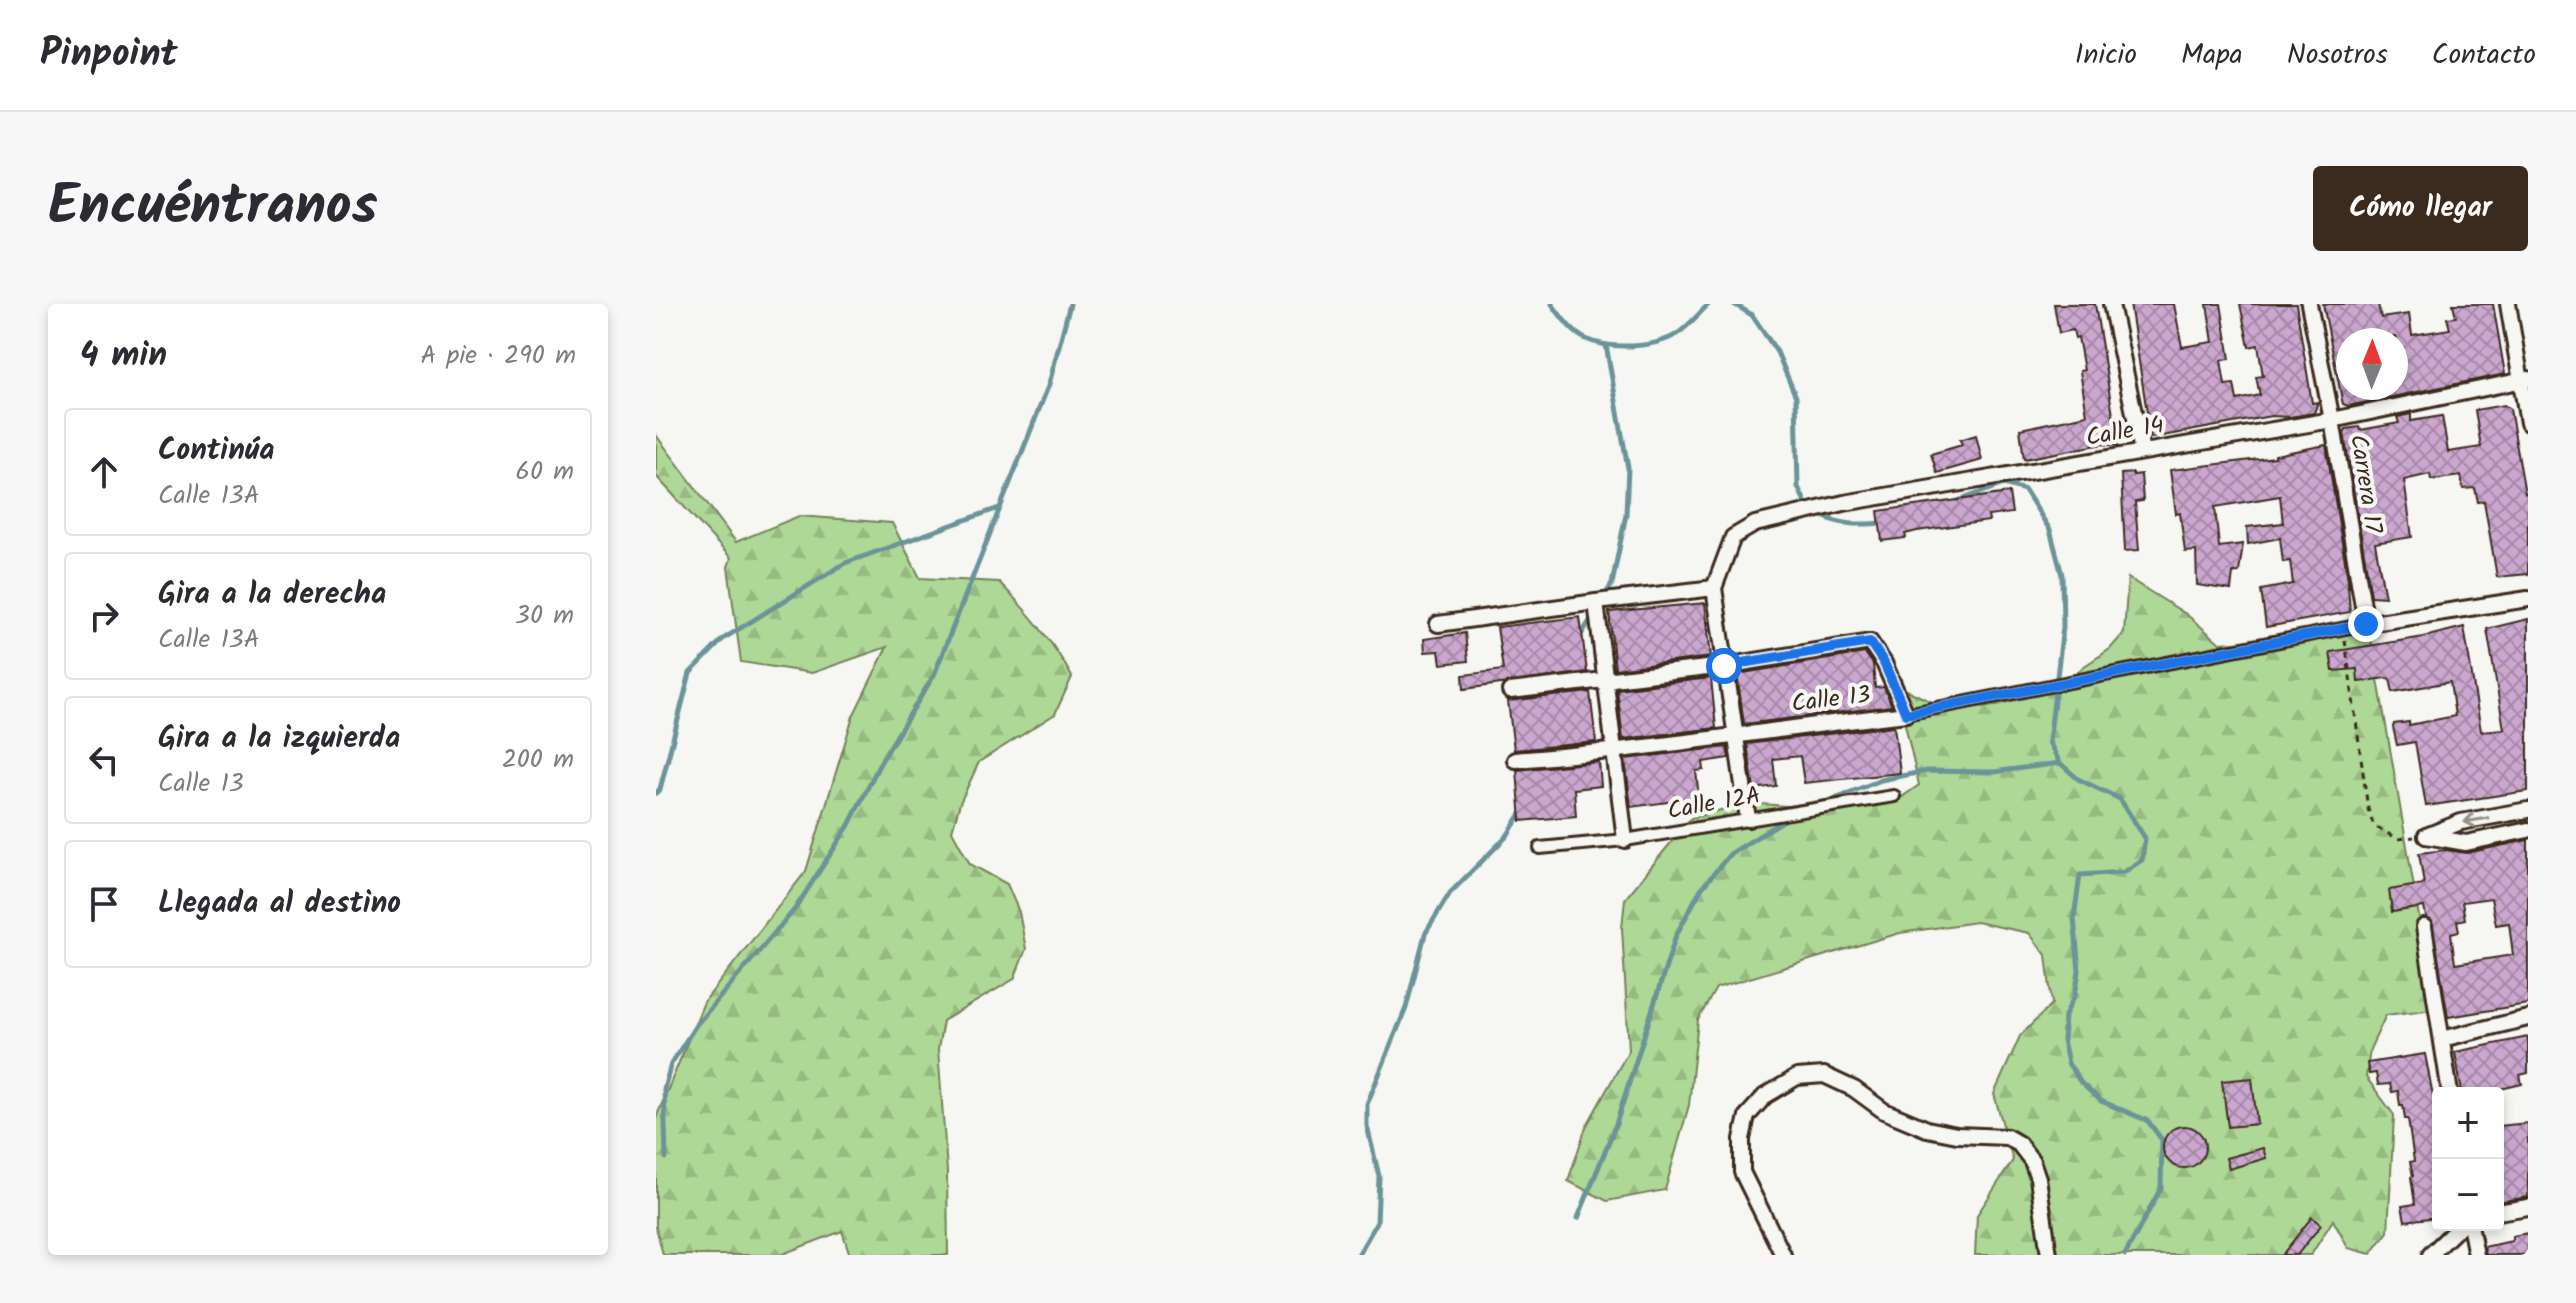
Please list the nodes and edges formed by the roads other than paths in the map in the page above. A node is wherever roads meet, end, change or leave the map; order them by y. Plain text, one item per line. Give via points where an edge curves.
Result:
1 (2111, 304) edge
2 (2309, 304) edge
3 (2508, 304) edge
4 (2524, 380) edge
5 (2332, 420) junction
6 (2528, 423) edge
7 (2142, 451) junction
8 (1714, 588) junction
9 (2528, 599) edge
10 (1596, 602) junction
11 (1438, 624) dead end
12 (2366, 624) junction
13 (1724, 666) junction
14 (1605, 681) junction
15 (1510, 691) dead end
16 (1906, 714) junction
17 (1734, 734) junction
18 (1615, 752) junction
19 (1515, 760) dead end
20 (1894, 796) dead end
21 (2528, 810) edge
22 (1748, 819) junction
23 (2528, 830) edge
24 (1625, 840) junction
25 (1540, 848) dead end
26 (2424, 927) dead end
27 (2528, 1018) edge
28 (2442, 1039) junction
29 (2449, 1087) edge
30 (2528, 1207) edge
31 (2504, 1211) edge
32 (2455, 1231) edge
33 (2471, 1231) edge
34 (1783, 1255) edge
35 (2049, 1255) edge
36 (2430, 1255) edge
37 (2476, 1255) edge

1 - 7 street
2 - 5 street, Carrera 17
3 - 4 street
4 - 5 street, Calle 14
4 - 6 street
5 - 7 street, Calle 14
5 - 12 street, Carrera 17
7 - 8 street, Calle 14 via 1844,503 1755,524 1733,537
8 - 10 street
8 - 13 street
9 - 12 street, Calle 13
10 - 11 street
10 - 14 street
12 - 16 street, Calle 13
13 - 14 street
13 - 16 street via 1870,642
13 - 17 street
14 - 15 street
14 - 18 street
16 - 17 street, Calle 13
17 - 18 street, Calle 13
17 - 22 street
18 - 19 street, Calle 13
18 - 24 street
20 - 22 street, Calle 12A
21 -> 23 street via 2461,822 2426,836 2466,843
22 - 24 street, Calle 12A
24 - 25 street, Calle 12A
26 - 28 street
27 - 28 street
28 - 29 street
30 - 31 street
32 - 36 street
33 - 37 street
34 - 35 street via 1742,1172 1747,1116 1765,1096 1797,1077 1824,1075 1884,1111 1927,1129 2007,1137 2019,1144 2038,1178

